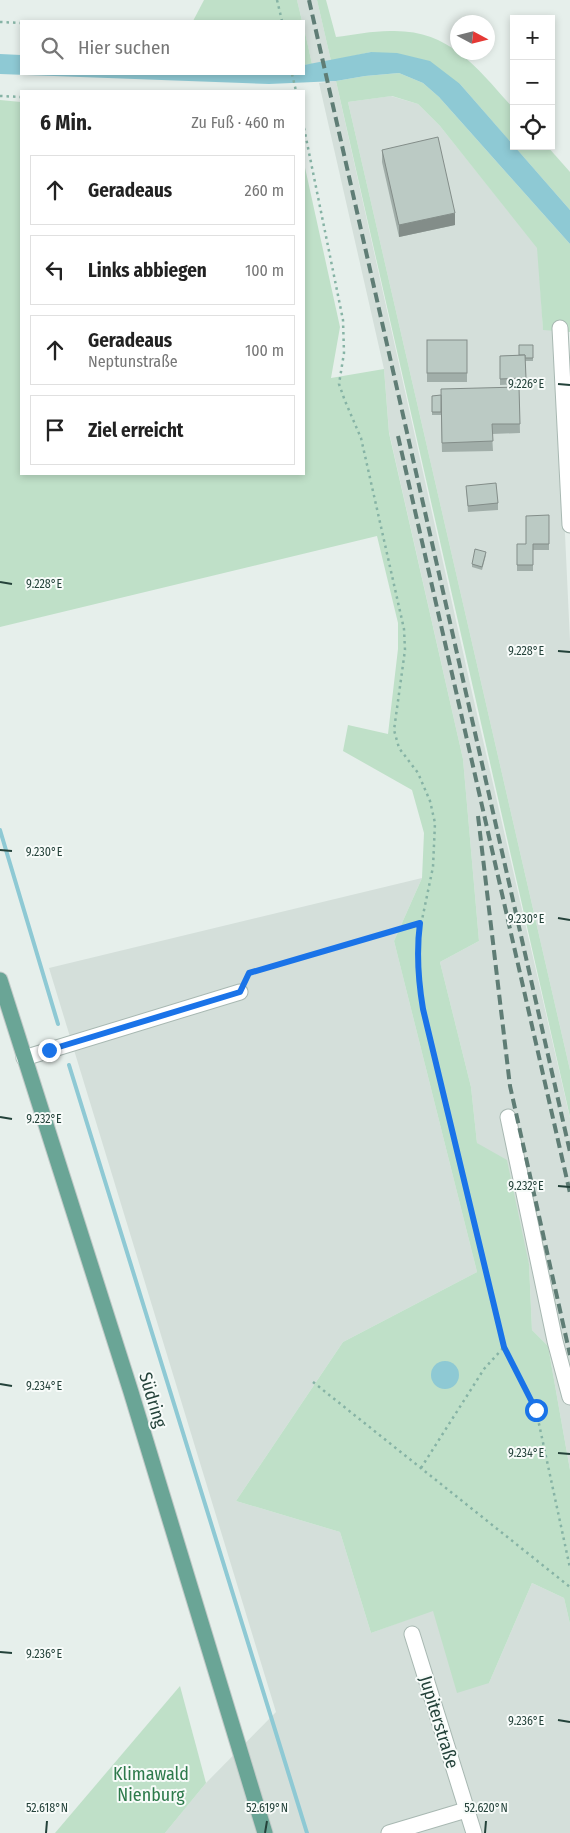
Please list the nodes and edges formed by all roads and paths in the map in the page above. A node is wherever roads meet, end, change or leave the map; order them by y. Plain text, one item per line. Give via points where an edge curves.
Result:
1 (277, 0) edge
2 (281, 20) edge
3 (0, 22) edge
4 (20, 23) edge
5 (292, 75) edge
6 (296, 90) edge
7 (0, 96) edge
8 (20, 97) edge
9 (305, 133) edge
10 (560, 328) dead end
11 (570, 525) edge
12 (420, 923) junction
13 (0, 980) edge
14 (240, 992) joint
15 (24, 1058) junction
16 (508, 1117) dead end
17 (504, 1347) junction
18 (313, 1382) dead end
19 (570, 1397) edge
20 (421, 1468) junction
21 (570, 1568) edge
22 (570, 1587) edge
23 (412, 1634) dead end
24 (466, 1810) junction
25 (265, 1833) edge
26 (389, 1833) edge
27 (474, 1833) edge

1 - 2 path
3 - 4 path
5 - 6 path
7 - 8 path
9 - 12 path via 343,320 344,353 339,384 361,438 404,629 405,650 394,730 399,748 418,773 435,823 430,891
10 - 11 street
12 - 14 path via 249,973
12 - 17 path via 418,974 423,1009
13 - 15 main road, Südring
14 - 15 street
15 - 25 main road, Südring via 131,1392
16 - 19 street via 555,1341
17 - 20 path via 484,1369
17 - 21 path via 536,1410
18 - 20 path
20 - 22 path
23 - 24 street, Jupiterstraße
24 - 26 street
24 - 27 street, Jupiterstraße

